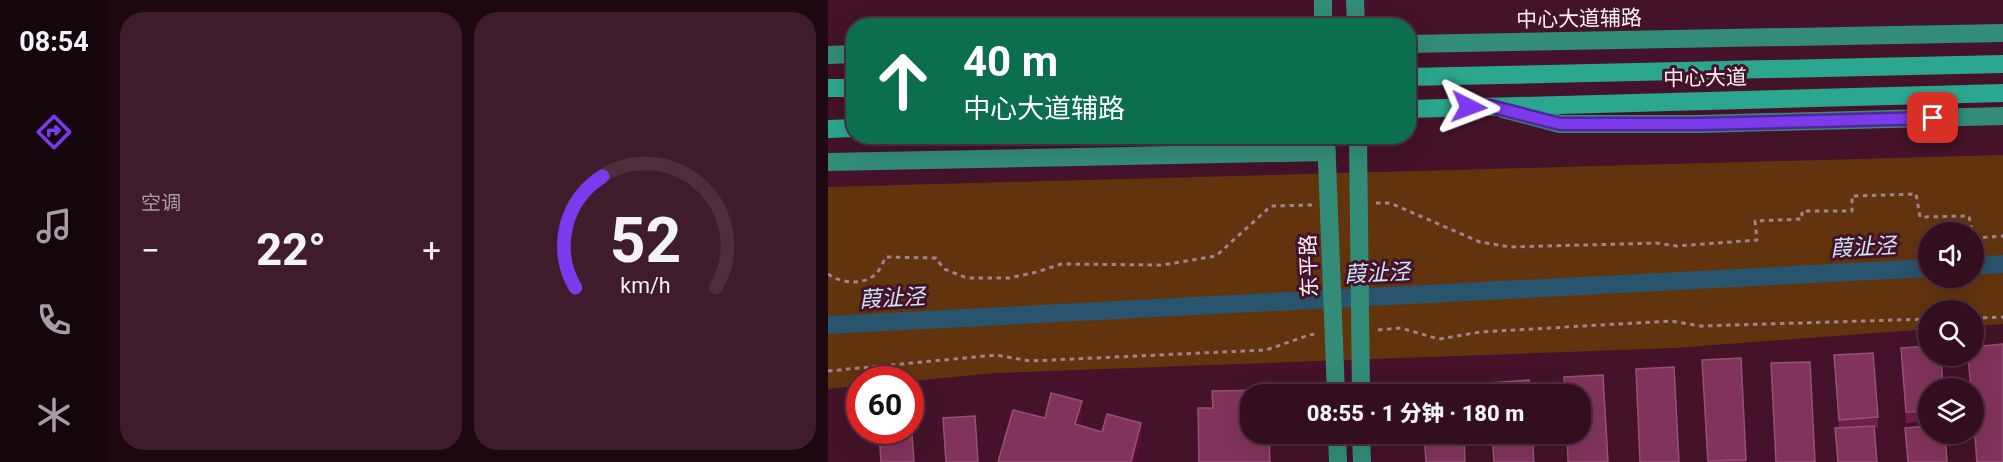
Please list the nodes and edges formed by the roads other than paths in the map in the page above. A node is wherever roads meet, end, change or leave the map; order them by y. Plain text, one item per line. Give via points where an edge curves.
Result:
1 (1323, 0) edge
2 (1355, 0) edge
3 (1323, 18) edge
4 (1356, 18) edge
5 (2003, 33) edge
6 (1416, 44) edge
7 (846, 54) edge
8 (828, 55) edge
9 (2003, 64) edge
10 (1416, 77) edge
11 (828, 88) edge
12 (846, 88) edge
13 (2003, 93) edge
14 (1490, 106) junction
15 (1416, 109) edge
16 (2003, 116) edge
17 (846, 128) edge
18 (828, 129) edge
19 (1327, 144) edge
20 (1358, 144) edge
21 (828, 162) edge
22 (1336, 384) edge
23 (1361, 384) edge
24 (1337, 444) edge
25 (1361, 444) edge
26 (1338, 462) edge
27 (1362, 462) edge

1 - 3 main road
2 - 4 main road
5 - 6 main road, 中心大道辅路
7 - 8 main road
9 - 10 main road, 中心大道
11 - 12 main road
13 - 14 main road, 中心大道
14 - 15 main road, 中心大道
14 - 16 main road via 1560,124
17 - 18 main road
19 - 21 main road
19 - 22 main road, 东平路
20 - 23 main road
24 - 26 main road
25 - 27 main road

